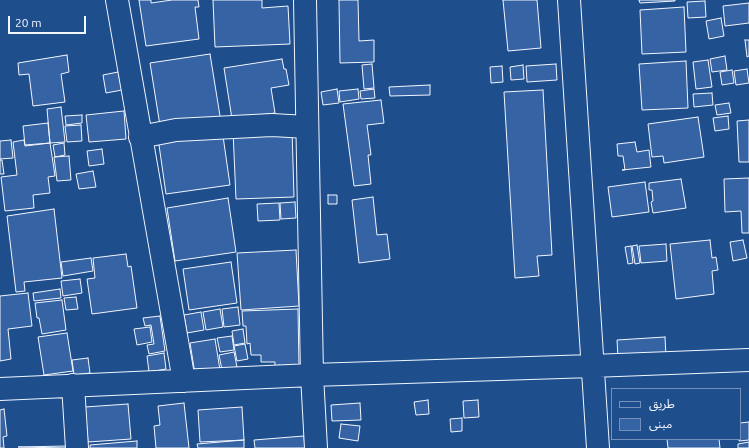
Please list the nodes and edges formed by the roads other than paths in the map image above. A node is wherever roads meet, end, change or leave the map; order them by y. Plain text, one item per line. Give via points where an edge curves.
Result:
1 (117, 0) edge
2 (305, 0) edge
3 (569, 0) edge
4 (307, 127) junction
5 (140, 137) junction
6 (749, 360) edge
7 (592, 366) junction
8 (312, 375) junction
9 (184, 381) junction
10 (73, 385) junction
11 (0, 389) edge
12 (76, 448) edge
13 (316, 448) edge
14 (598, 448) edge

1 - 5 street
2 - 4 street
3 - 7 street
4 - 5 street via 272,125 176,130
4 - 8 street
5 - 9 street
6 - 7 street
7 - 8 street
7 - 14 street
8 - 9 street
8 - 13 street
9 - 10 street
10 - 11 street
10 - 12 street

